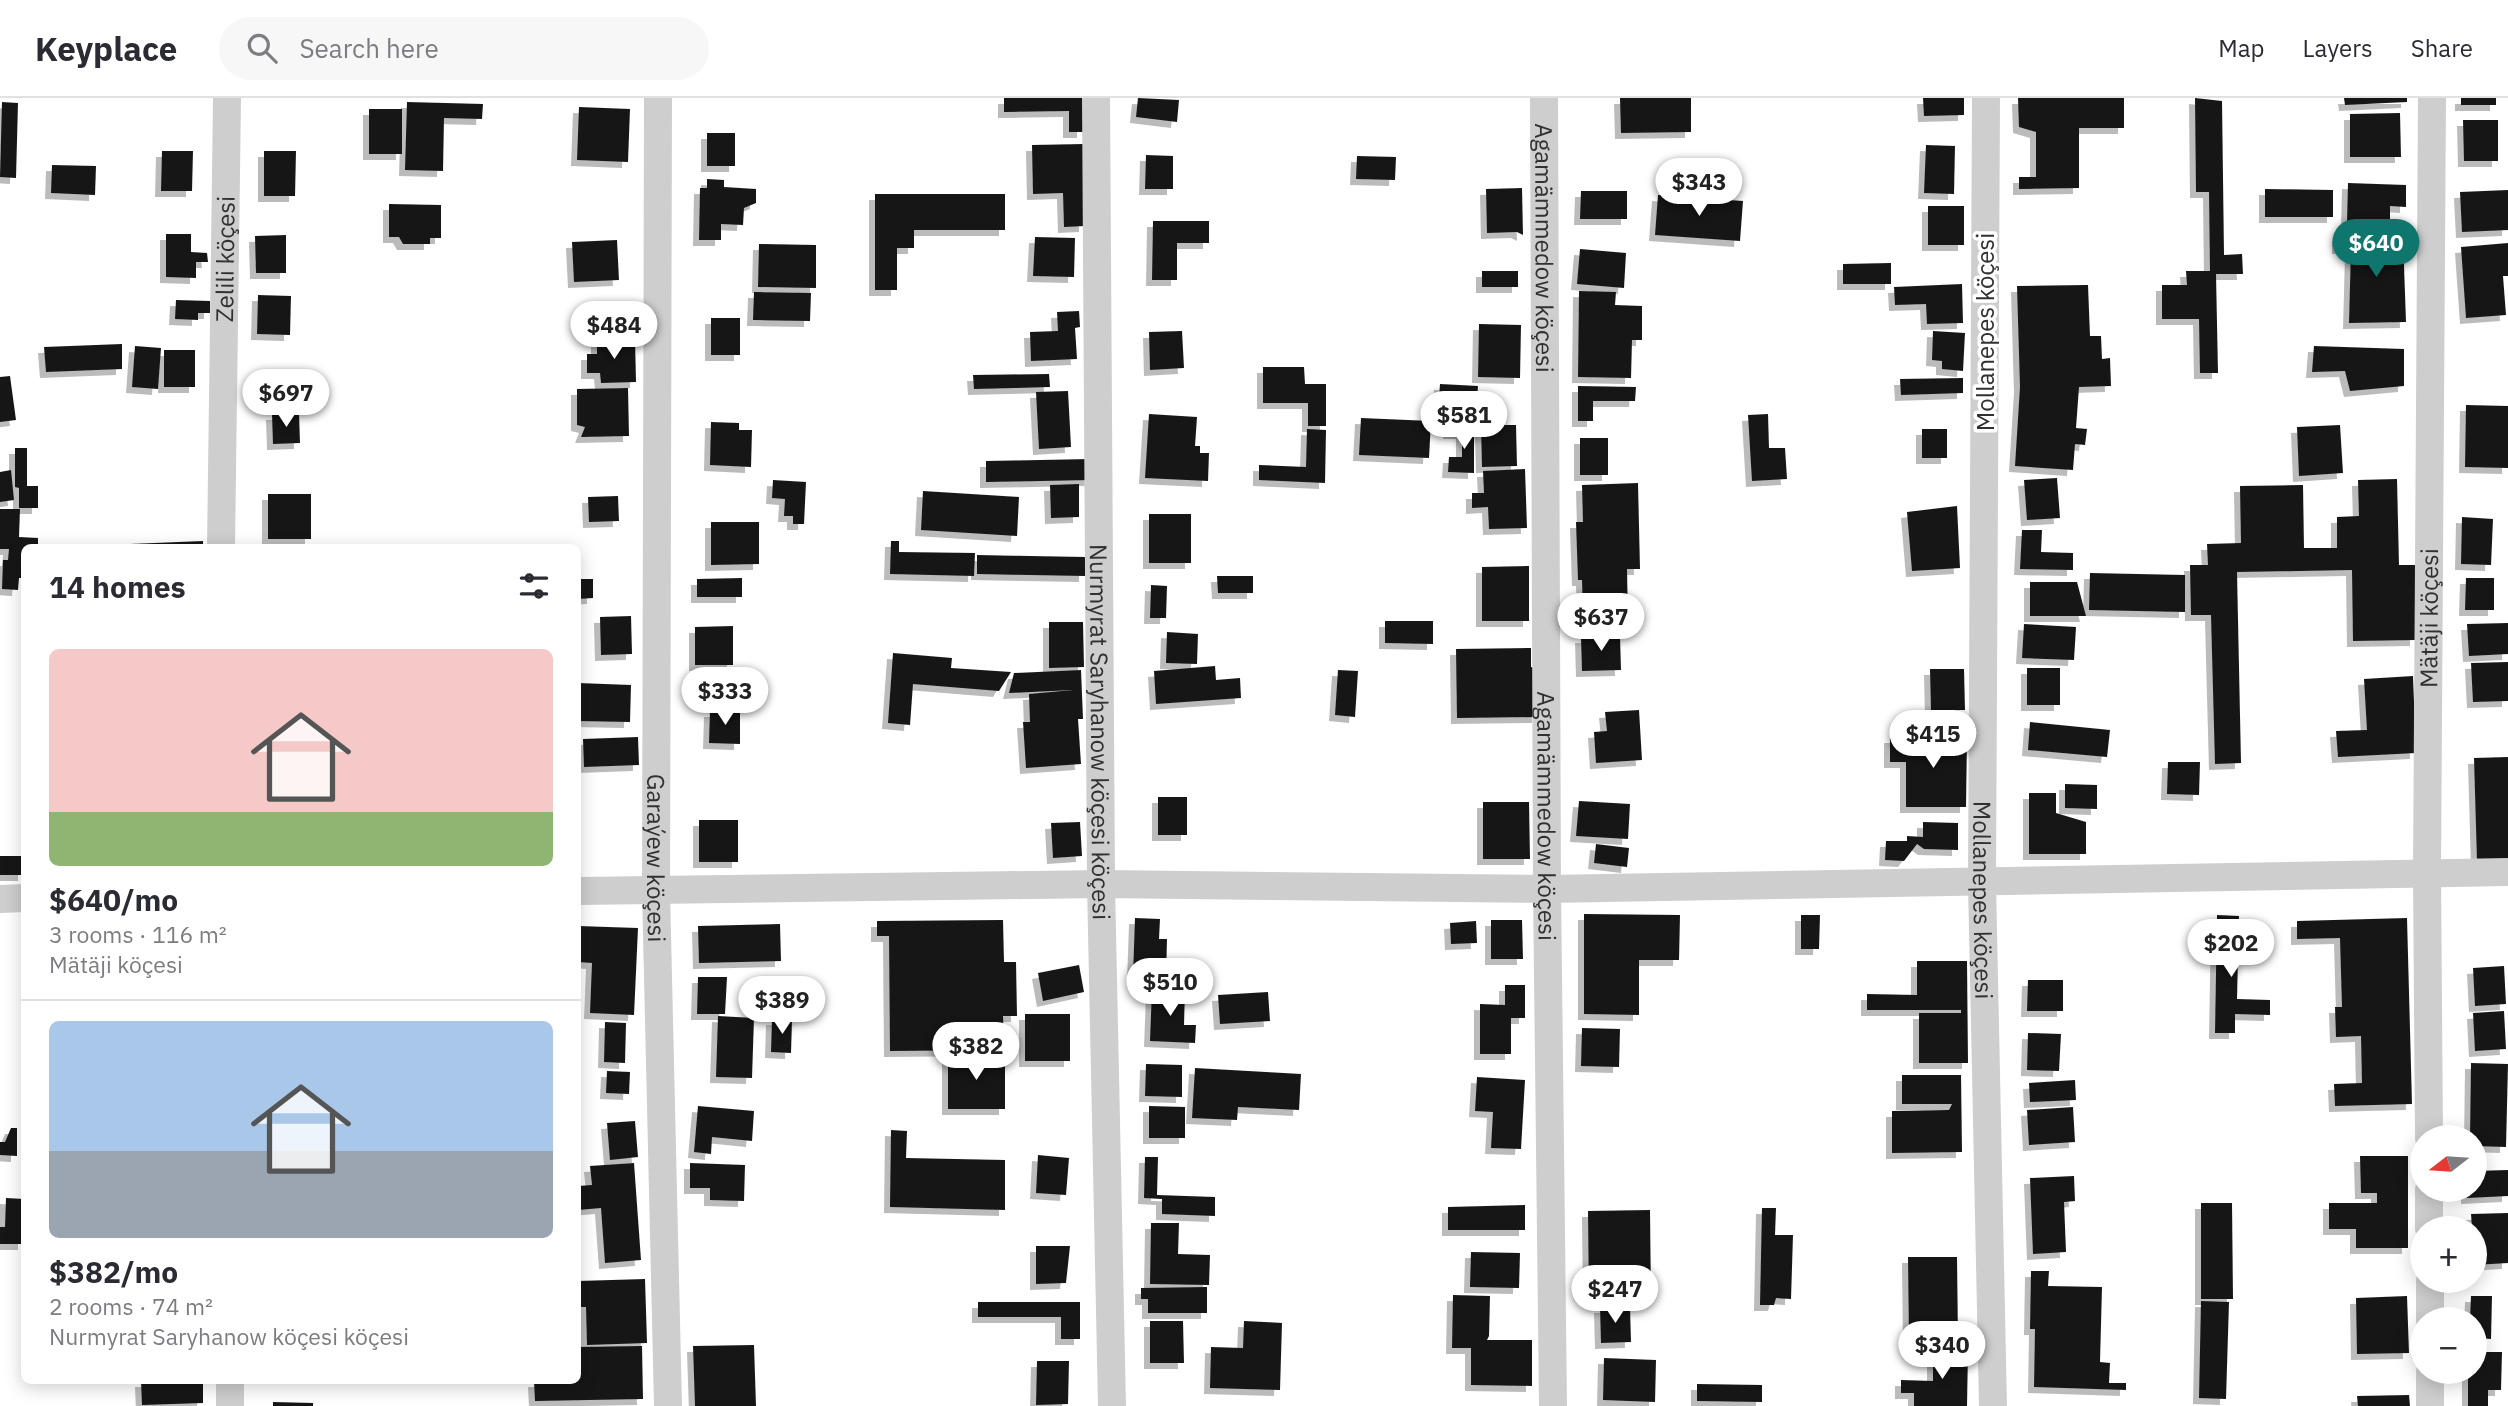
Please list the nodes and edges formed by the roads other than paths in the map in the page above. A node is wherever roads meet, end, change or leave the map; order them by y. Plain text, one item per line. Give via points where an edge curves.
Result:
1 (227, 98) edge
2 (658, 98) edge
3 (1096, 98) edge
4 (1544, 98) edge
5 (1986, 98) edge
6 (2432, 98) edge
7 (221, 544) edge
8 (2427, 872) junction
9 (2508, 872) edge
10 (1982, 883) junction
11 (1101, 884) junction
12 (1547, 889) junction
13 (581, 891) edge
14 (656, 891) junction
15 (21, 898) edge
16 (0, 899) edge
17 (2429, 1125) edge
18 (230, 1384) edge
19 (2430, 1384) edge
20 (230, 1406) edge
21 (668, 1406) edge
22 (1112, 1406) edge
23 (1553, 1406) edge
24 (1993, 1406) edge
25 (2430, 1406) edge

1 - 7 street, Zelili köçesi
2 - 14 street, Garaýew köçesi
3 - 11 street, Nurmyrat Saryhanow köçesi köçesi
4 - 12 street, Agamämmedow köçesi
5 - 10 street, Mollanepes köçesi
6 - 8 street, Mätäji köçesi
8 - 9 street
8 - 10 street
8 - 17 street, Mätäji köçesi
10 - 12 street
10 - 24 street, Mollanepes köçesi
11 - 12 street
11 - 14 street
11 - 22 street, Nurmyrat Saryhanow köçesi köçesi
12 - 23 street, Agamämmedow köçesi
13 - 14 street
14 - 21 street, Garaýew köçesi
15 - 16 street
18 - 20 street
19 - 25 street

